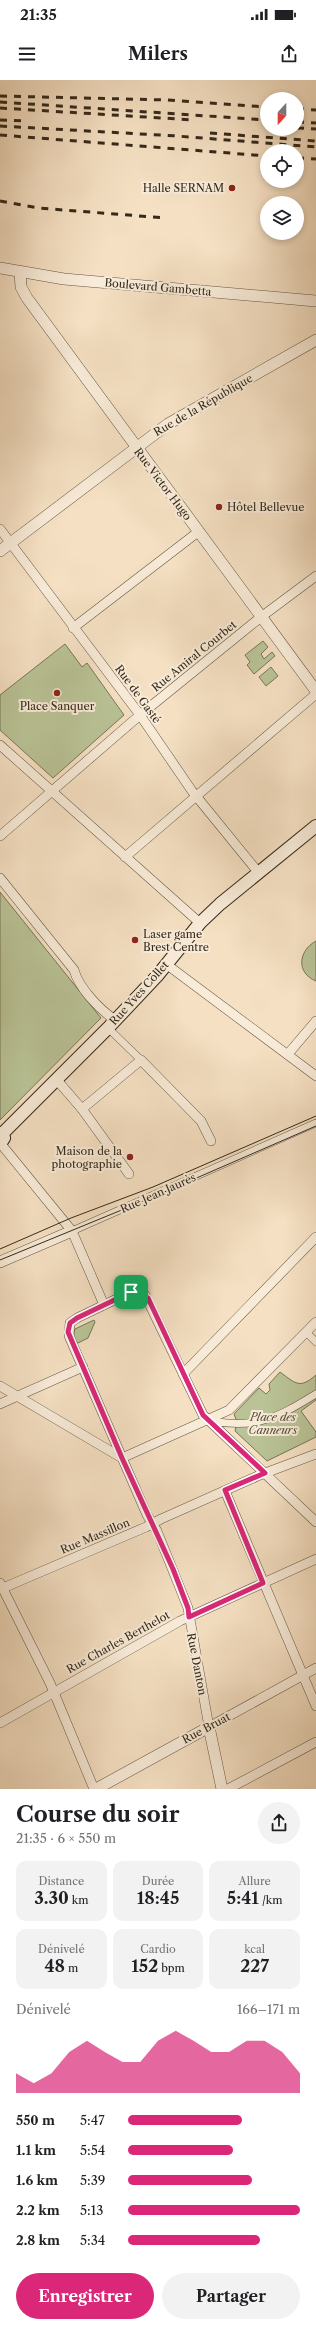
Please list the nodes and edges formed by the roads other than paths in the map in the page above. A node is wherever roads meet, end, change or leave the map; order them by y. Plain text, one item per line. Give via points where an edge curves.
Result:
1 (0, 268) edge
2 (20, 272) junction
3 (316, 301) edge
4 (316, 340) edge
5 (135, 447) junction
6 (0, 529) edge
7 (198, 532) junction
8 (11, 543) junction
9 (0, 551) edge
10 (316, 576) edge
11 (261, 617) junction
12 (73, 628) junction
13 (316, 691) edge
14 (316, 694) edge
15 (140, 715) junction
16 (0, 745) edge
17 (52, 792) junction
18 (196, 796) junction
19 (316, 826) edge
20 (0, 836) edge
21 (125, 857) junction
22 (258, 872) junction
23 (0, 878) edge
24 (200, 923) junction
25 (166, 964) junction
26 (316, 1021) edge
27 (112, 1024) junction
28 (288, 1054) junction
29 (141, 1060) junction
30 (316, 1076) edge
31 (56, 1079) junction
32 (82, 1109) junction
33 (316, 1123) edge
34 (1, 1138) edge
35 (211, 1141) dead end
36 (129, 1174) dead end
37 (72, 1231) junction
38 (316, 1237) edge
39 (0, 1262) edge
40 (104, 1305) junction
41 (316, 1322) edge
42 (306, 1332) junction
43 (316, 1342) edge
44 (83, 1368) junction
45 (183, 1374) junction
46 (0, 1386) edge
47 (316, 1394) edge
48 (16, 1397) junction
49 (0, 1404) edge
50 (208, 1421) junction
51 (316, 1454) edge
52 (122, 1458) junction
53 (265, 1473) junction
54 (225, 1490) junction
55 (316, 1522) edge
56 (152, 1523) junction
57 (316, 1559) edge
58 (263, 1583) junction
59 (1, 1586) edge
60 (189, 1617) junction
61 (316, 1668) edge
62 (302, 1675) junction
63 (54, 1691) junction
64 (316, 1706) edge
65 (0, 1722) edge
66 (209, 1727) junction
67 (316, 1742) edge
68 (95, 1789) edge
69 (222, 1789) edge
70 (228, 1789) edge

1 - 2 street, Boulevard Gambetta
2 - 3 street, Boulevard Gambetta via 64,279
2 - 5 street, Rue Victor Hugo via 21,287 27,298
4 - 5 street, Rue de la République via 168,424
5 - 7 street, Rue Victor Hugo
5 - 8 street, Rue de la République
6 - 8 street, Rue de Gasté
7 - 11 street, Rue Victor Hugo
7 - 12 street
8 - 9 street, Rue de la République
8 - 12 street, Rue de Gasté
10 - 11 street, Rue Amiral Courbet
11 - 13 street, Rue Victor Hugo
11 - 15 street, Rue Amiral Courbet
12 - 15 street, Rue de Gasté
14 - 18 street
15 - 17 street, Rue Amiral Courbet
15 - 18 street, Rue de Gasté
16 - 17 street
17 - 20 street, Rue Amiral Courbet
17 - 21 street
18 - 21 street
18 - 22 street, Rue de Gasté
19 - 22 main road, Rue Yves Collet
21 - 24 street
22 - 24 main road, Rue Yves Collet
23 - 27 street via 74,970 76,979
24 - 25 main road, Rue Yves Collet
25 - 27 main road, Rue Yves Collet
25 - 28 street
26 - 28 street
27 - 29 street
27 - 31 main road, Rue Yves Collet
28 - 30 street
29 - 32 street
29 - 35 street via 202,1121
31 - 32 street
31 - 34 main road, Rue Yves Collet
32 - 36 street
33 - 37 street, Rue Jean Jaurès
34 - 37 street
37 - 39 street, Rue Jean Jaurès
37 - 40 street
38 - 45 street
40 - 44 street, Rue Danton via 73,1320 68,1328
40 - 45 street via 131,1292 144,1295
41 - 42 street
42 - 43 street
42 - 50 street via 229,1410
44 - 48 street
44 - 52 street, Rue Danton
45 - 50 street
46 - 48 street
47 - 50 street via 290,1410 266,1420 236,1425
48 - 49 street
48 - 52 street
50 - 52 street
50 - 53 street via 219,1428
51 - 53 street, Rue Massillon
52 - 56 street, Rue Danton
53 - 54 street, Rue Massillon
53 - 55 street
54 - 56 street, Rue Massillon
54 - 58 street
56 - 59 street, Rue Massillon
56 - 60 street, Rue Danton via 188,1608
57 - 58 street, Rue Charles Berthelot
58 - 60 street, Rue Charles Berthelot
58 - 62 street
59 - 63 street
60 - 63 street, Rue Charles Berthelot
60 - 66 street, Rue Danton
61 - 62 street, Rue Bruat
62 - 64 street
62 - 66 street, Rue Bruat
63 - 65 street, Rue Charles Berthelot
63 - 68 street
66 - 68 street, Rue Bruat
66 - 69 street, Rue Danton
67 - 70 street

